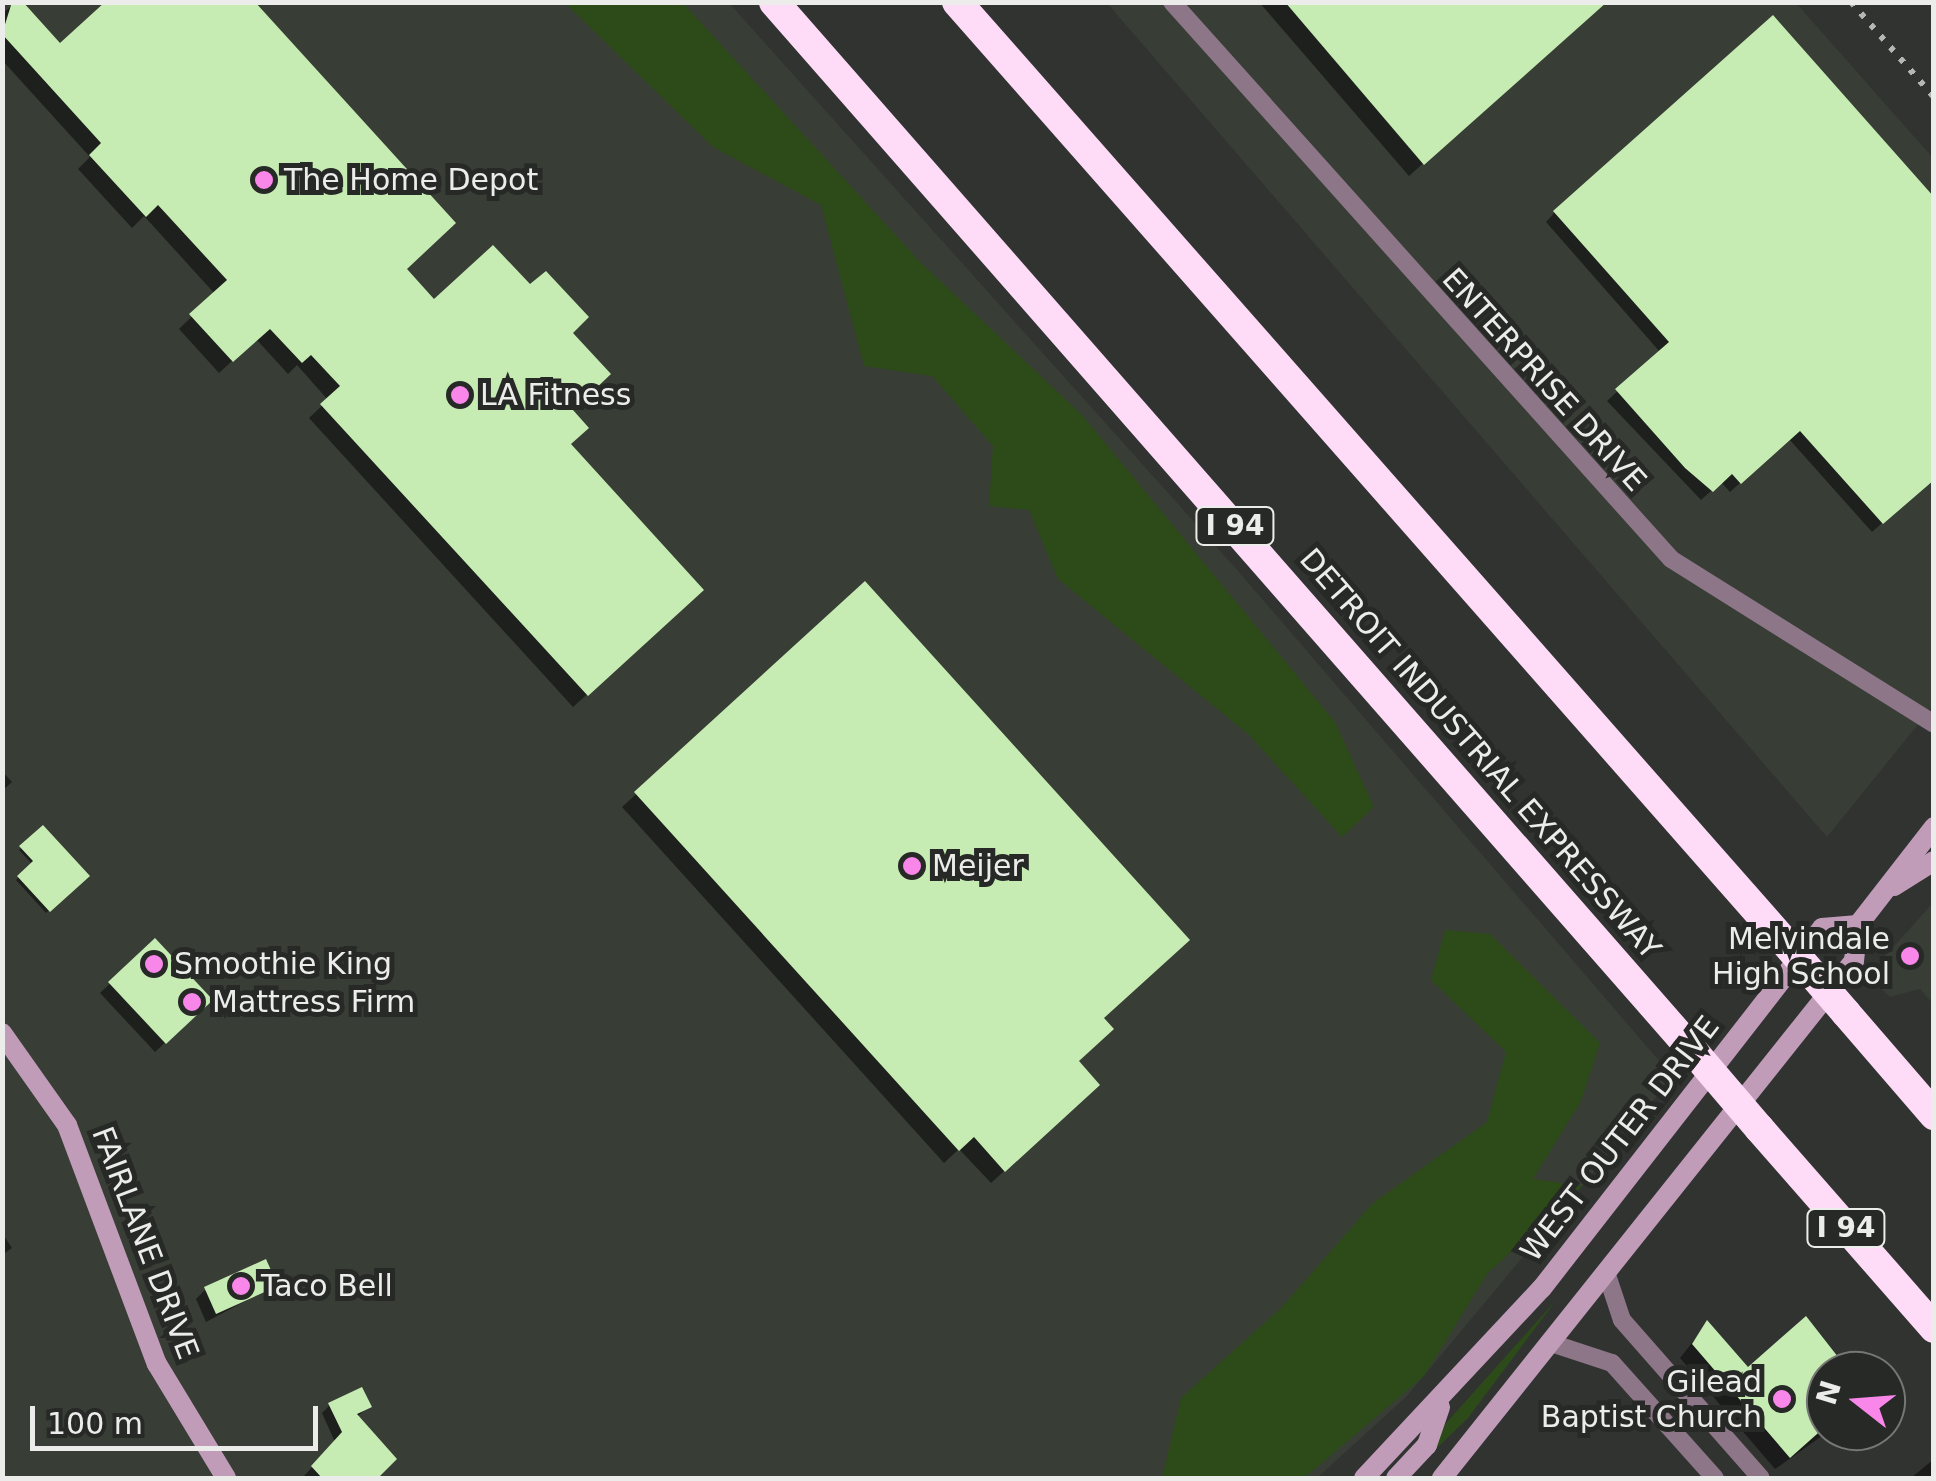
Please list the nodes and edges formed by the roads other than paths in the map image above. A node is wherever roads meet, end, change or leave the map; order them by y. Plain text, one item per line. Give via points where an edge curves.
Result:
1 (774, 2) edge
2 (956, 2) edge
3 (1172, 2) edge
4 (1934, 724) edge
5 (1934, 827) edge
6 (1934, 861) edge
7 (1863, 918) junction
8 (2, 1032) edge
9 (1934, 1115) edge
10 (1608, 1275) junction
11 (1934, 1328) edge
12 (1551, 1343) junction
13 (1442, 1400) junction
14 (226, 1478) edge
15 (1364, 1478) edge
16 (1396, 1478) edge
17 (1442, 1478) edge
18 (1715, 1478) edge
19 (1761, 1478) edge

1 - 11 highway, DETROIT INDUSTRIAL EXPRESSWAY / I 94, bridge
2 - 9 highway, bridge
3 - 4 street, ENTERPRISE DRIVE via 1671,559
5 - 7 main road
6 - 7 main road
7 - 10 main road via 1854,961
7 - 13 main road, WEST OUTER DRIVE via 1822,928 1554,1273
8 - 14 main road, FAIRLANE DRIVE via 68,1126 156,1364
10 - 12 main road
10 - 19 street via 1622,1320
12 - 17 main road
12 - 18 street via 1612,1363
13 - 15 main road, WEST OUTER DRIVE
13 - 16 main road via 1428,1445

